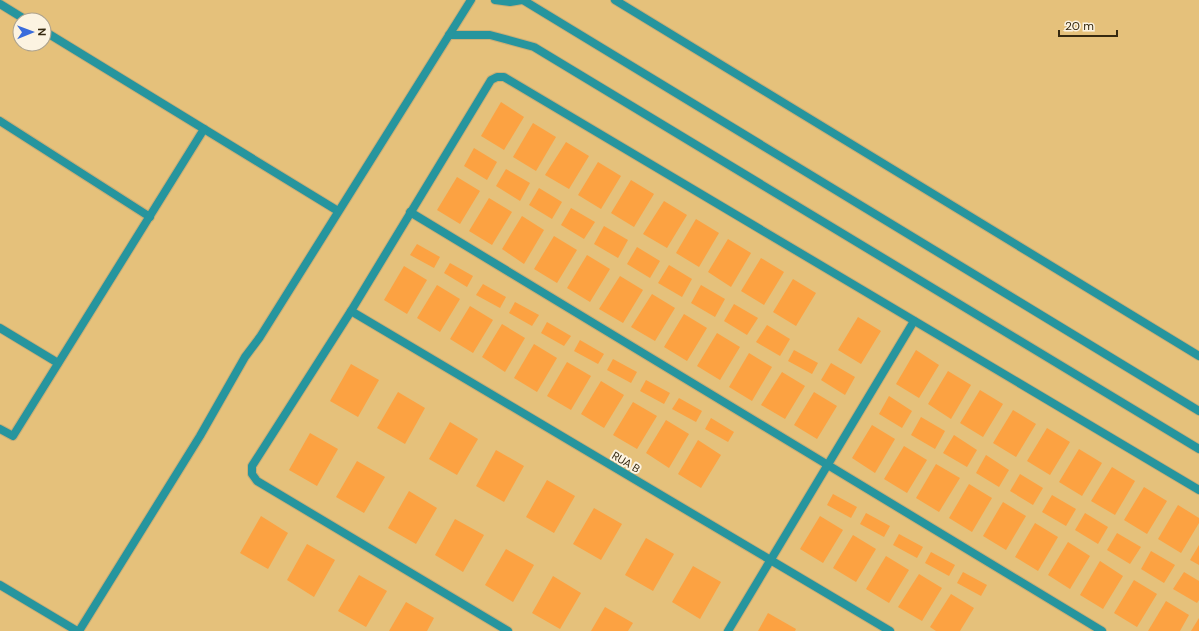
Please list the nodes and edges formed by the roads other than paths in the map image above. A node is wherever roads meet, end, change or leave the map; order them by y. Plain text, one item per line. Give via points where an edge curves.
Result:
1 (471, 0) edge
2 (495, 0) edge
3 (522, 0) edge
4 (615, 0) edge
5 (0, 4) edge
6 (13, 12) edge
7 (449, 35) junction
8 (52, 36) edge
9 (0, 121) edge
10 (204, 130) junction
11 (338, 211) junction
12 (410, 212) junction
13 (150, 217) junction
14 (351, 311) junction
15 (914, 321) junction
16 (0, 328) edge
17 (1199, 356) edge
18 (58, 363) junction
19 (1199, 411) edge
20 (0, 429) edge
21 (1199, 449) edge
22 (828, 465) junction
23 (1199, 490) edge
24 (770, 560) junction
25 (0, 585) edge
26 (78, 631) edge
27 (508, 631) edge
28 (728, 631) edge
29 (890, 631) edge
30 (1102, 631) edge

1 - 7 street
2 - 3 street
3 - 19 street
4 - 17 street
5 - 6 street
7 - 11 street
7 - 21 street via 490,34 534,47
8 - 10 street
9 - 13 street
10 - 11 street
10 - 13 street
11 - 26 street via 245,357 200,436
12 - 14 street
12 - 15 street via 491,80 504,77
12 - 22 street
13 - 18 street
14 - 24 street, RUA B
14 - 27 street via 252,466 252,474 257,481
15 - 22 street
15 - 23 street
16 - 18 street
18 - 20 street via 13,436
22 - 24 street
22 - 30 street
24 - 28 street
24 - 29 street, RUA B
25 - 26 street

